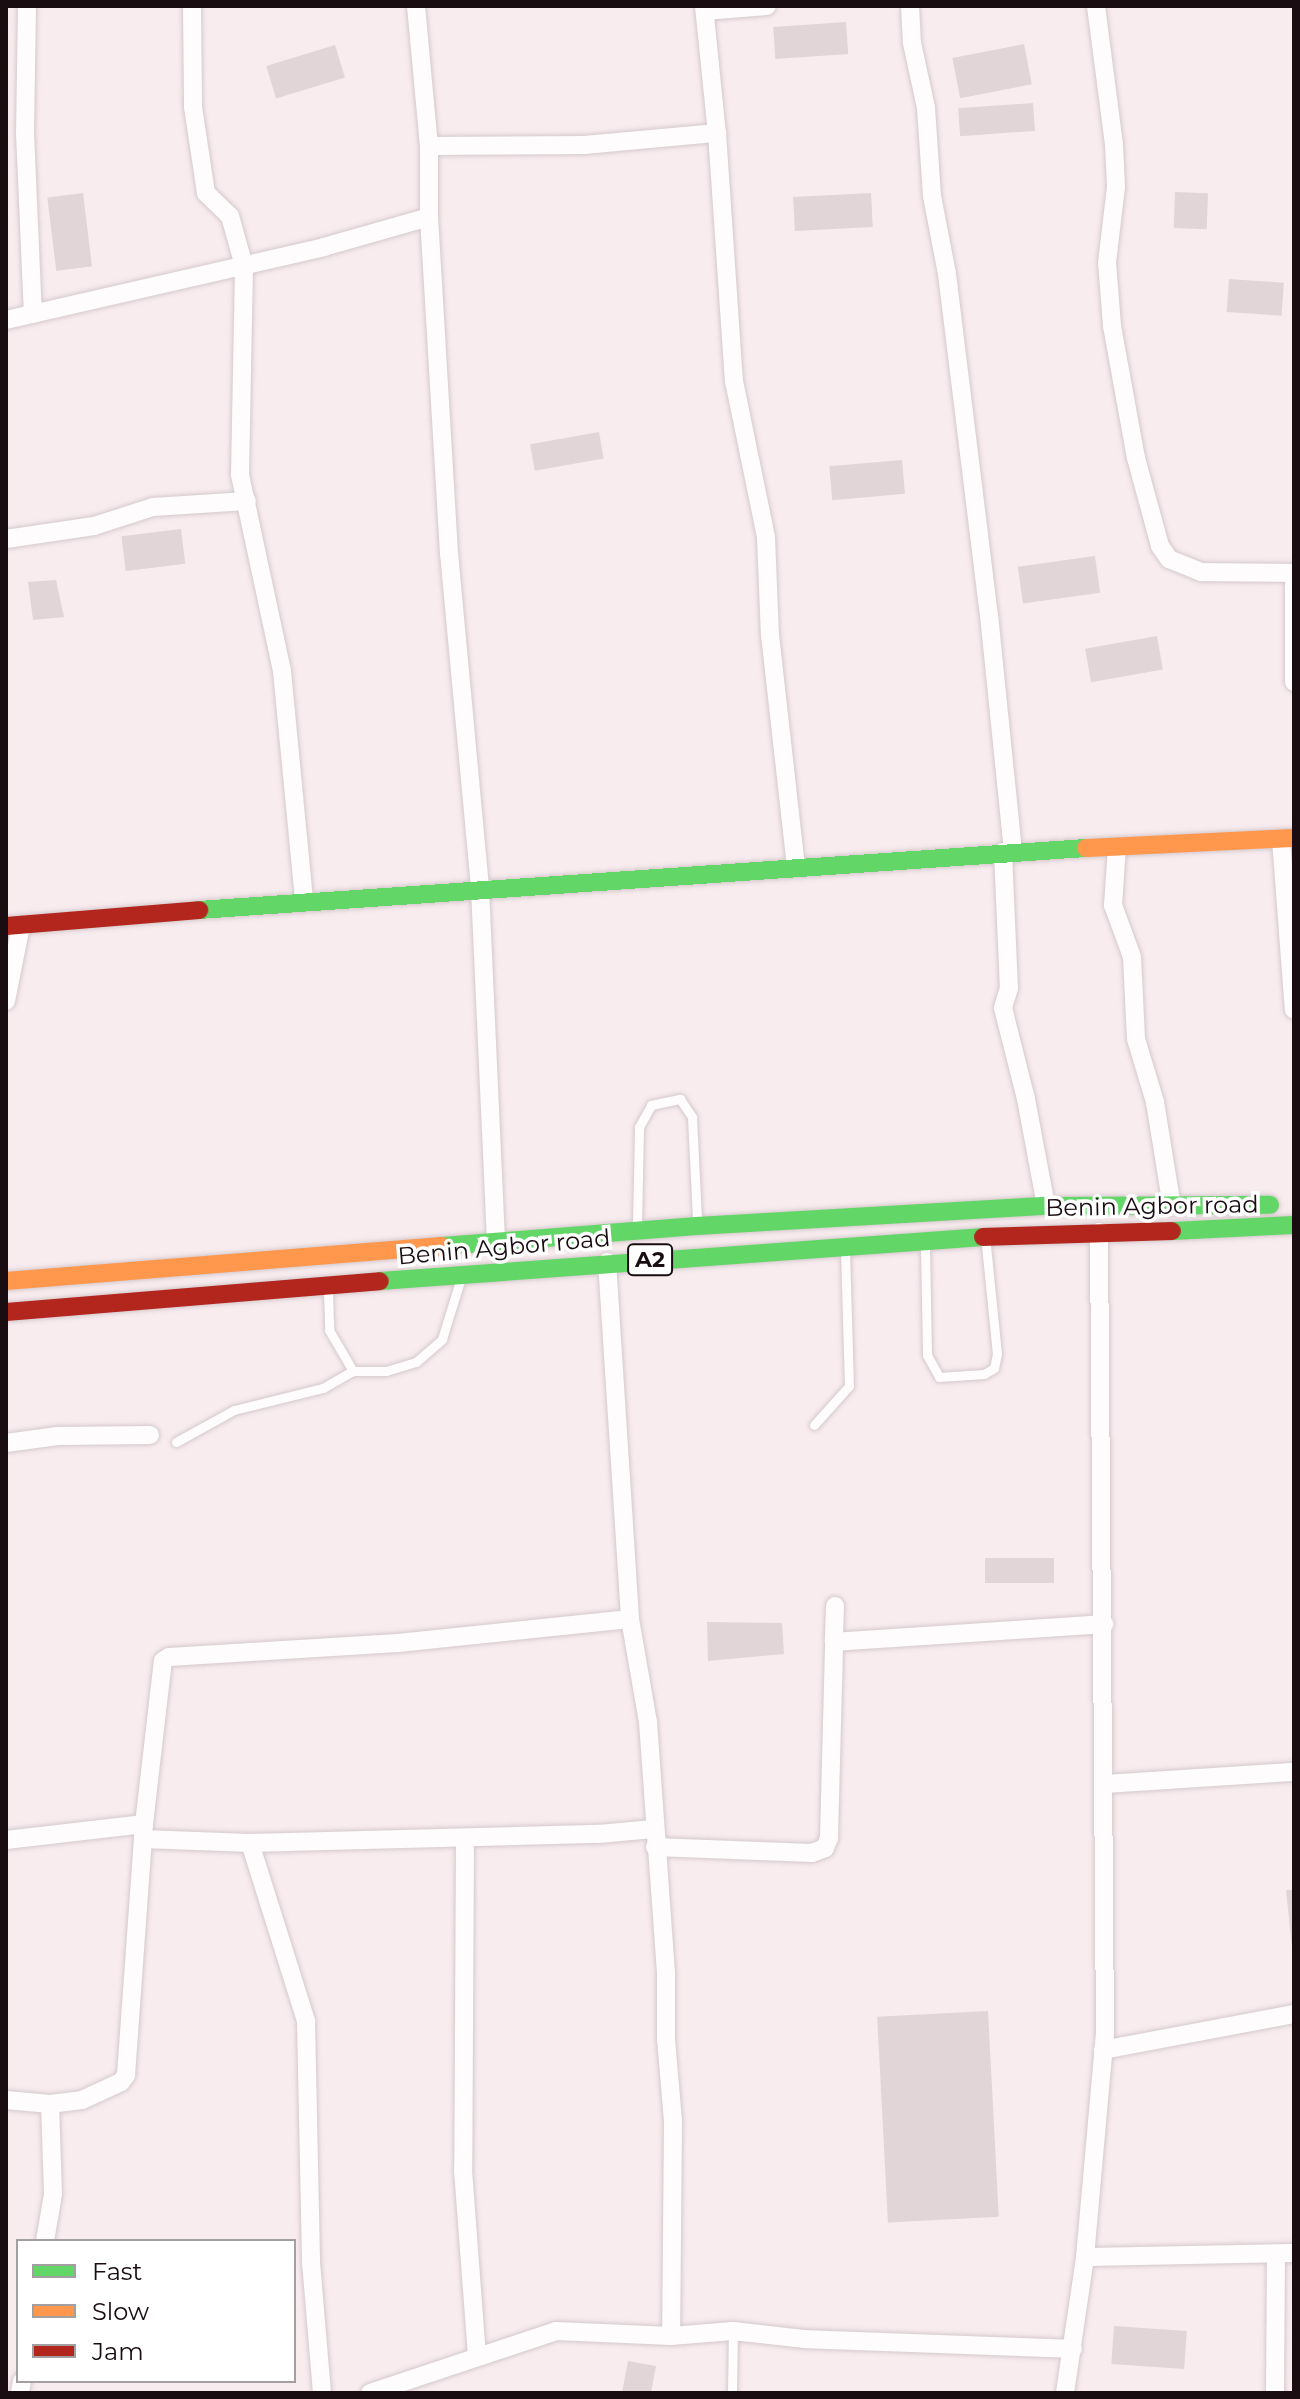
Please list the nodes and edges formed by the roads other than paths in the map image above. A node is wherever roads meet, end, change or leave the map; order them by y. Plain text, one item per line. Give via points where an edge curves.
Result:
1 (27, 6) edge
2 (192, 6) edge
3 (416, 6) edge
4 (767, 6) edge
5 (910, 6) edge
6 (1096, 6) edge
7 (704, 9) edge
8 (717, 133) junction
9 (429, 146) junction
10 (429, 217) junction
11 (244, 266) junction
12 (33, 314) junction
13 (6, 320) edge
14 (247, 501) junction
15 (6, 539) edge
16 (1294, 573) edge
17 (1294, 584) edge
18 (1293, 622) edge
19 (1294, 682) edge
20 (1288, 839) edge
21 (1117, 847) junction
22 (1008, 852) junction
23 (796, 867) junction
24 (480, 889) junction
25 (304, 901) junction
26 (14, 925) edge
27 (6, 1001) edge
28 (1294, 1010) edge
29 (1294, 1204) edge
30 (1046, 1206) junction
31 (1172, 1207) junction
32 (1294, 1225) edge
33 (697, 1226) junction
34 (637, 1232) junction
35 (1099, 1232) junction
36 (985, 1236) junction
37 (496, 1240) junction
38 (925, 1241) junction
39 (844, 1246) junction
40 (607, 1262) junction
41 (462, 1274) junction
42 (6, 1281) edge
43 (328, 1285) junction
44 (6, 1312) edge
45 (353, 1371) junction
46 (814, 1425) dead end
47 (150, 1435) dead end
48 (176, 1442) dead end
49 (6, 1443) edge
50 (835, 1606) dead end
51 (630, 1619) junction
52 (1104, 1624) junction
53 (834, 1642) junction
54 (1294, 1772) edge
55 (1106, 1784) junction
56 (143, 1831) junction
57 (465, 1838) junction
58 (654, 1838) junction
59 (6, 1840) edge
60 (250, 1843) junction
61 (1294, 2014) edge
62 (1103, 2050) junction
63 (6, 2100) edge
64 (50, 2104) junction
65 (45, 2239) edge
66 (1285, 2254) edge
67 (1085, 2257) junction
68 (733, 2331) junction
69 (671, 2336) junction
70 (1073, 2349) junction
71 (477, 2356) junction
72 (322, 2393) edge
73 (370, 2393) edge
74 (732, 2393) edge
75 (1065, 2393) edge
76 (1275, 2393) edge

1 - 12 street via 25,133
2 - 11 street via 193,107 206,193 230,216
3 - 9 street
4 - 7 street
5 - 22 street via 989,615
6 - 16 street via 1115,158 1107,262 1112,326 1136,458 1160,546 1169,559 1201,572
7 - 8 street
8 - 9 street via 584,145
8 - 23 street via 734,381 766,537 770,635
9 - 10 street
10 - 11 street
10 - 24 street via 449,553
11 - 12 street
11 - 14 street via 240,475
12 - 13 street
14 - 15 street via 153,507 94,526
14 - 25 street via 282,671
17 - 18 street
18 - 19 street
20 - 21 main road
20 - 28 street
21 - 22 main road
21 - 31 street via 1113,905 1132,957 1136,1039 1155,1102
22 - 23 main road
22 - 30 street via 1009,988 1003,1008
23 - 24 main road
24 - 25 main road
24 - 37 street
25 - 26 main road
26 - 27 street
29 - 31 main road, Benin Agbor road / A2
30 - 31 main road, Benin Agbor road / A2
30 - 33 main road, Benin Agbor road / A2
32 - 35 main road, Benin Agbor road / A2
33 - 34 main road, Benin Agbor road / A2
33 - 34 lane via 692,1117 680,1099 651,1105 639,1127
34 - 37 main road, Benin Agbor road / A2
35 - 36 main road, Benin Agbor road / A2
35 - 52 street
36 - 38 main road, Benin Agbor road / A2
36 - 38 lane via 997,1354 994,1368 984,1374 939,1377 932,1368 927,1355
37 - 42 main road, Benin Agbor road / A2
38 - 39 main road, Benin Agbor road / A2
39 - 40 main road, Benin Agbor road / A2
39 - 46 lane via 849,1386
40 - 41 main road, Benin Agbor road / A2
40 - 51 street
41 - 43 main road, Benin Agbor road / A2
41 - 45 lane via 442,1339 416,1362 386,1371
43 - 44 main road, Benin Agbor road / A2
43 - 45 lane via 329,1330
45 - 48 lane via 323,1388 234,1410
47 - 49 street via 58,1436
50 - 53 street
51 - 56 street via 398,1643 169,1657 158,1674
51 - 58 street via 646,1703
52 - 53 street
52 - 55 street
53 - 58 street via 825,1848 812,1853
54 - 55 street
55 - 62 street
56 - 59 street
56 - 60 street
56 - 64 street via 126,2075 82,2100
57 - 58 street
57 - 60 street
57 - 71 street via 463,2170
58 - 69 street via 673,2092
60 - 72 street via 306,2021 311,2262
61 - 62 street
62 - 67 street
63 - 64 street
64 - 65 street via 53,2194
66 - 67 street
66 - 76 street
67 - 70 street
68 - 69 street
68 - 70 street via 804,2339
68 - 74 lane
69 - 71 street via 556,2331
70 - 75 street
71 - 73 street

